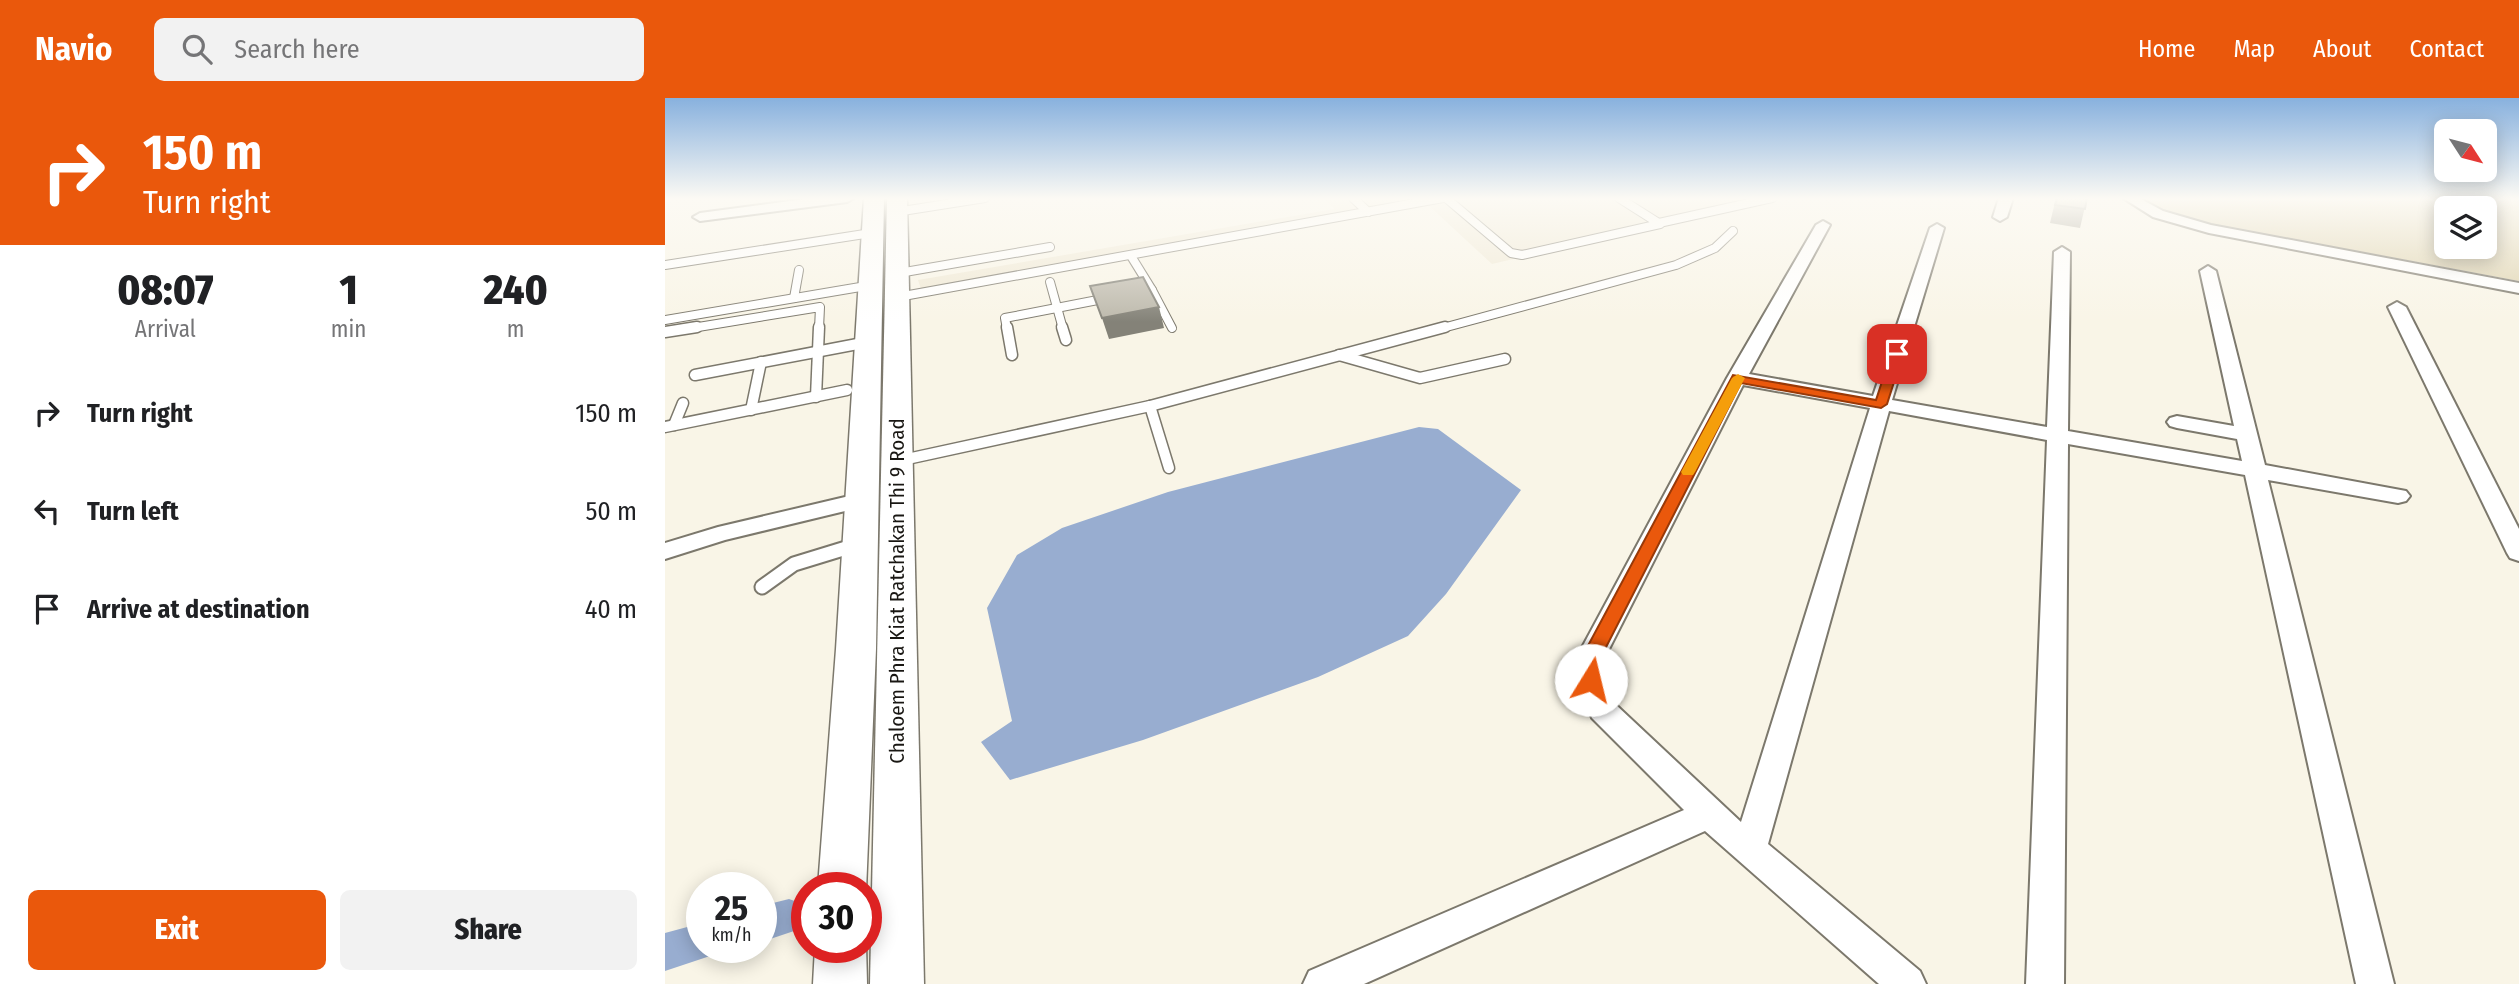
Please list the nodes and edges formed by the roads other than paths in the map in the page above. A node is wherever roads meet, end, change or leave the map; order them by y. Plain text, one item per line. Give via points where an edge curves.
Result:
1 (768, 239) edge
2 (887, 239) edge
3 (1221, 239) edge
4 (1497, 239) edge
5 (1587, 239) edge
6 (1724, 239) edge
7 (1815, 239) edge
8 (1933, 239) edge
9 (2263, 239) edge
10 (1050, 247) dead end
11 (2062, 253) dead end
12 (1131, 256) junction
13 (665, 265) edge
14 (799, 270) dead end
15 (2207, 271) dead end
16 (1050, 282) dead end
17 (889, 285) junction
18 (2519, 288) edge
19 (1152, 290) junction
20 (794, 298) junction
21 (1056, 307) junction
22 (2397, 307) dead end
23 (665, 320) edge
24 (1172, 328) dead end
25 (665, 332) edge
26 (1066, 340) dead end
27 (869, 342) junction
28 (817, 352) junction
29 (1012, 355) dead end
30 (1339, 355) junction
31 (1505, 359) dead end
32 (761, 362) junction
33 (695, 376) dead end
34 (1737, 378) junction
35 (847, 390) dead end
36 (816, 397) junction
37 (683, 403) dead end
38 (1881, 404) junction
39 (1150, 406) junction
40 (751, 410) junction
41 (2177, 422) dead end
42 (670, 426) edge
43 (2245, 434) junction
44 (2056, 435) junction
45 (897, 461) junction
46 (1169, 468) dead end
47 (2253, 468) junction
48 (2398, 496) dead end
49 (862, 500) junction
50 (2510, 518) edge
51 (860, 544) junction
52 (665, 551) edge
53 (2519, 553) edge
54 (762, 587) dead end
55 (1709, 814) junction
56 (1750, 849) junction
57 (844, 872) edge
58 (841, 963) edge
59 (840, 984) edge
60 (897, 984) edge
61 (1322, 984) edge
62 (1907, 984) edge
63 (2045, 984) edge
64 (2375, 984) edge

1 - 13 lane
2 - 17 main road, Chaloem Phra Kiat Ratchakan Thi 9 Road
3 - 12 lane
4 - 5 lane via 1515,254
6 - 30 lane via 1676,265
7 - 34 street
8 - 38 street
9 - 18 street
10 - 17 lane
11 - 44 street
12 - 17 lane
12 - 19 lane
14 - 20 lane
15 - 43 street
16 - 21 lane
17 - 20 lane
17 - 27 main road, Chaloem Phra Kiat Ratchakan Thi 9 Road
17 - 45 main road, Chaloem Phra Kiat Ratchakan Thi 9 Road
19 - 21 lane
19 - 24 lane
20 - 23 lane
21 - 26 lane
21 - 29 lane via 1005,318
22 - 50 street
25 - 28 lane via 820,307
27 - 28 lane
27 - 49 main road, Chaloem Phra Kiat Ratchakan Thi 9 Road
28 - 32 lane
28 - 36 lane
30 - 31 lane via 1420,378
30 - 39 lane
32 - 33 lane
32 - 40 lane
34 - 38 street
34 - 55 street via 1593,655 1591,680 1602,710
35 - 36 lane
36 - 40 lane
37 - 42 lane
38 - 44 street
38 - 56 street
39 - 45 lane
39 - 46 lane
40 - 42 lane
41 - 43 street
43 - 47 street
44 - 47 street
44 - 63 street
45 - 60 main road, Chaloem Phra Kiat Ratchakan Thi 9 Road
47 - 48 street
47 - 64 street
49 - 51 main road, Chaloem Phra Kiat Ratchakan Thi 9 Road
49 - 52 street
50 - 53 street
51 - 54 lane via 805,558 785,567
51 - 57 main road, Chaloem Phra Kiat Ratchakan Thi 9 Road
55 - 56 street
55 - 61 street
56 - 62 street
58 - 59 main road

